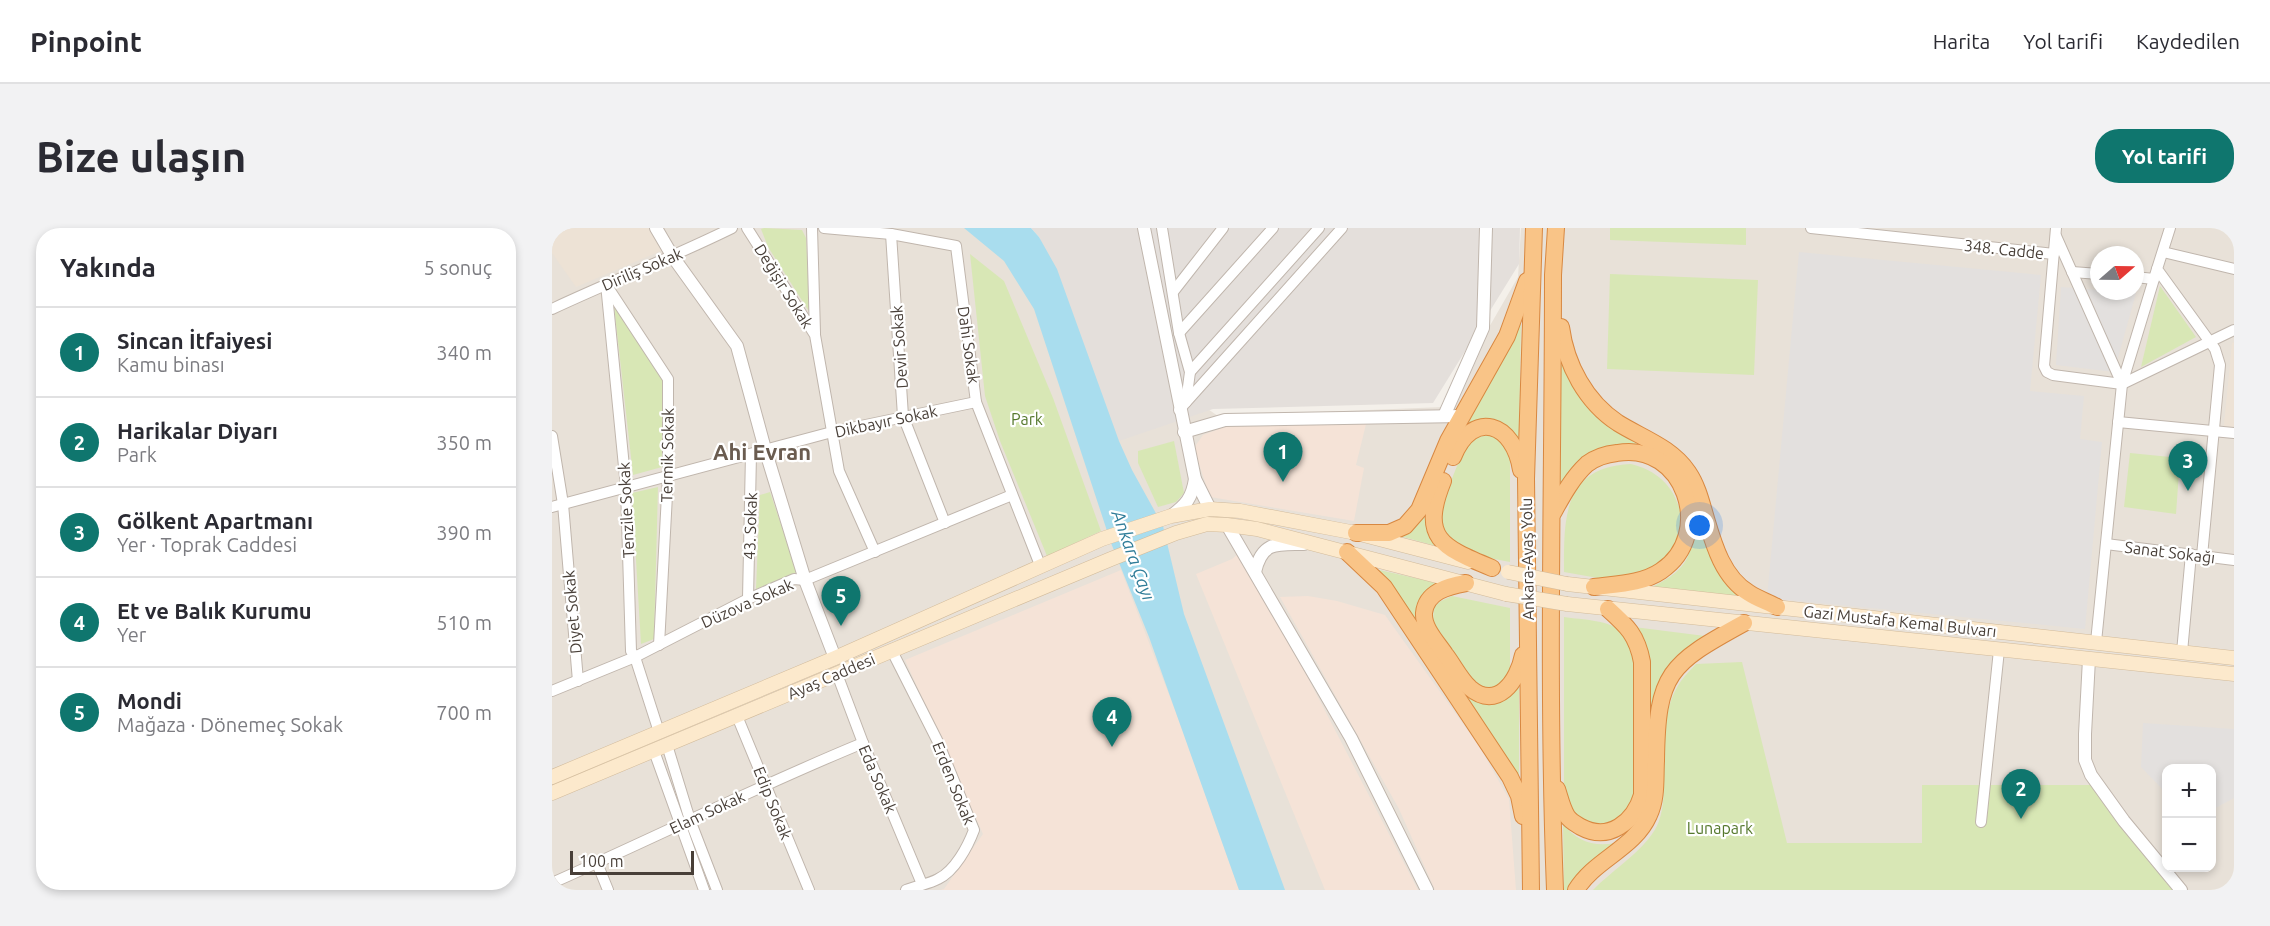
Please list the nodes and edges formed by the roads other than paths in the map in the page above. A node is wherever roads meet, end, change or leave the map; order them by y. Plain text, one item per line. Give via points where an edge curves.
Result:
1 (656, 228) edge
2 (732, 228) edge
3 (747, 228) edge
4 (813, 228) edge
5 (824, 228) edge
6 (1144, 228) edge
7 (1162, 228) edge
8 (1223, 228) edge
9 (1273, 228) edge
10 (1319, 228) edge
11 (1342, 228) edge
12 (1486, 228) edge
13 (1556, 228) edge
14 (1811, 228) edge
15 (2170, 228) edge
16 (1531, 230) edge
17 (2056, 231) edge
18 (891, 234) junction
19 (2163, 252) junction
20 (2054, 254) junction
21 (673, 257) junction
22 (1532, 266) junction
23 (2234, 269) edge
24 (2072, 272) junction
25 (2090, 273) edge
26 (2156, 274) junction
27 (1553, 275) junction
28 (2144, 276) edge
29 (606, 284) junction
30 (1173, 292) junction
31 (552, 309) edge
32 (2234, 330) edge
33 (1179, 333) junction
34 (815, 335) junction
35 (2210, 341) junction
36 (1190, 372) junction
37 (2122, 384) junction
38 (976, 402) junction
39 (1183, 406) junction
40 (903, 416) junction
41 (1444, 416) junction
42 (1462, 416) junction
43 (2118, 422) junction
44 (2214, 431) junction
45 (832, 432) junction
46 (1184, 432) junction
47 (2234, 433) edge
48 (552, 435) edge
49 (765, 449) junction
50 (752, 454) junction
51 (668, 476) junction
52 (1195, 479) junction
53 (626, 487) junction
54 (1012, 495) junction
55 (557, 506) edge
56 (1210, 509) junction
57 (1526, 510) junction
58 (1553, 514) junction
59 (1171, 516) junction
60 (945, 523) junction
61 (1227, 525) junction
62 (1356, 533) junction
63 (1318, 544) junction
64 (2106, 544) junction
65 (875, 552) junction
66 (1347, 552) junction
67 (2197, 555) junction
68 (2234, 560) edge
69 (1040, 566) junction
70 (1500, 570) junction
71 (1256, 572) junction
72 (805, 580) junction
73 (1466, 583) junction
74 (1594, 587) junction
75 (748, 599) junction
76 (1778, 607) junction
77 (1608, 609) junction
78 (1744, 623) junction
79 (1528, 634) junction
80 (2096, 642) junction
81 (659, 645) junction
82 (1999, 650) junction
83 (892, 651) junction
84 (2182, 652) junction
85 (635, 657) junction
86 (836, 658) junction
87 (2234, 658) edge
88 (2089, 659) junction
89 (837, 674) junction
90 (2234, 674) edge
91 (578, 681) junction
92 (552, 691) edge
93 (737, 716) junction
94 (659, 732) junction
95 (863, 743) junction
96 (660, 748) junction
97 (1551, 759) junction
98 (552, 777) edge
99 (765, 785) junction
100 (552, 793) edge
101 (690, 820) junction
102 (1981, 822) dead end
103 (679, 826) junction
104 (1530, 847) junction
105 (597, 863) junction
106 (552, 883) edge
107 (922, 884) junction
108 (608, 890) edge
109 (704, 890) edge
110 (717, 890) edge
111 (809, 890) edge
112 (906, 890) edge
113 (1426, 890) edge
114 (1531, 890) edge
115 (1555, 890) edge
116 (1576, 890) edge
117 (2181, 890) edge

1 - 21 street
2 - 21 street, Diriliş Sokak
3 - 34 street, Değişir Sokak
4 - 34 street
5 - 18 street, Dahi Sokak
6 - 39 street
7 - 30 street
8 - 30 street
9 - 33 street
10 - 36 street
11 - 39 street
12 - 41 street via 1483,328
13 - 27 highway, Ankara-Ayaş Yolu
14 - 20 street, 348. Cadde
15 - 19 street
16 - 22 highway, Ankara-Ayaş Yolu
17 - 20 street
17 - 24 street
18 - 38 street, Dahi Sokak via 956,246
18 - 40 street, Devir Sokak
19 - 23 street
19 - 26 street
20 - 37 street via 2044,366 2047,372
21 - 29 street, Diriliş Sokak
21 - 49 street via 737,346
22 - 42 highway via 1507,336
22 - 57 highway, Ankara-Ayaş Yolu
24 - 25 street
24 - 37 street
26 - 28 street
26 - 35 street
26 - 37 street
27 - 58 highway, Ankara-Ayaş Yolu
27 - 76 highway via 1565,351 1589,396 1618,422 1676,458 1695,486 1713,541 1735,582
29 - 31 street, Diriliş Sokak
29 - 51 street, Termik Sokak via 668,380
29 - 53 street, Tenzile Sokak
30 - 33 street
32 - 35 street
33 - 36 street
34 - 45 street, Değişir Sokak
35 - 37 street
35 - 44 street via 2220,365
36 - 39 street
37 - 43 street
38 - 40 street, Dikbayır Sokak
38 - 54 street, Dahi Sokak
39 - 46 street
40 - 45 street, Dikbayır Sokak
40 - 60 street, Devir Sokak
41 - 42 street
41 - 46 street via 1225,420
42 - 62 highway via 1419,510 1405,526 1389,533
43 - 44 street
43 - 64 street
44 - 47 street
44 - 67 street
45 - 49 street, Dikbayır Sokak
45 - 65 street, Değişir Sokak via 839,471
46 - 52 street
48 - 55 street, Diyet Sokak
49 - 50 street, Dikbayır Sokak
49 - 72 street
50 - 51 street, Dikbayır Sokak
50 - 75 street, 43. Sokak
51 - 53 street, Dikbayır Sokak
51 - 81 street, Termik Sokak
52 - 56 street
52 - 59 street via 1193,494 1186,505
53 - 55 street, Dikbayır Sokak
53 - 85 street, Tenzile Sokak via 631,651
54 - 60 street, Düzova Sokak
54 - 69 street, Dahi Sokak
55 - 91 street, Diyet Sokak
56 - 59 main road, Ayaş Caddesi
56 - 62 main road, Ayaş Caddesi
57 - 70 highway via 1519,458 1509,438 1495,427 1485,426 1463,437 1436,500 1434,526 1448,547
57 - 79 highway, Ankara-Ayaş Yolu
58 - 74 highway via 1571,481 1589,462 1609,454 1648,454 1680,481 1690,513 1689,529 1678,555 1659,573 1638,581
58 - 97 highway, Ankara-Ayaş Yolu
59 - 69 main road, Ayaş Caddesi via 1102,538
60 - 65 street, Düzova Sokak
61 - 63 main road, Ayaş Caddesi
61 - 71 street
61 - 83 main road, Ayaş Caddesi via 1207,524 1176,532
62 - 70 main road, Gazi Mustafa Kemal Bulvarı
63 - 66 main road, Ayaş Caddesi
63 - 71 street via 1279,544 1268,548 1258,560
64 - 67 street, Sanat Sokağı
64 - 80 street
65 - 72 street, Düzova Sokak
66 - 73 main road, Gazi Mustafa Kemal Bulvarı
66 - 104 highway via 1384,587 1510,777 1519,796
67 - 68 street, Sanat Sokağı
67 - 84 street
69 - 86 main road, Ayaş Caddesi
70 - 74 main road, Gazi Mustafa Kemal Bulvarı, bridge
71 - 113 street via 1351,738
72 - 75 street, Düzova Sokak via 794,579
72 - 86 street
73 - 77 main road, Gazi Mustafa Kemal Bulvarı, bridge via 1506,594
73 - 79 highway via 1437,592 1430,598 1424,616 1429,631 1468,686 1488,697 1509,688 1522,663
74 - 76 main road, Gazi Mustafa Kemal Bulvarı
75 - 81 street, Düzova Sokak
76 - 80 main road, Gazi Mustafa Kemal Bulvarı
77 - 78 main road, Gazi Mustafa Kemal Bulvarı
77 - 97 highway via 1630,630 1639,645 1642,662 1642,795 1638,807 1622,826 1611,831 1587,830 1574,823 1561,801
78 - 82 main road, Gazi Mustafa Kemal Bulvarı
78 - 116 highway via 1692,654 1669,678 1656,720 1655,793 1650,813 1641,831 1592,870
79 - 104 highway, Ankara-Ayaş Yolu
80 - 84 main road, Gazi Mustafa Kemal Bulvarı
81 - 85 street, Düzova Sokak
82 - 88 main road, Gazi Mustafa Kemal Bulvarı
82 - 102 street
83 - 89 main road, Ayaş Caddesi
83 - 107 street, Erden Sokak via 938,742 974,830 950,870 937,880
84 - 87 main road, Gazi Mustafa Kemal Bulvarı
85 - 91 street, Düzova Sokak
85 - 94 street, Tenzile Sokak
86 - 94 main road, Ayaş Caddesi
88 - 90 main road, Gazi Mustafa Kemal Bulvarı
88 - 117 street via 2085,759 2091,775
89 - 93 main road, Ayaş Caddesi
89 - 95 street, Eda Sokak
91 - 92 street, Düzova Sokak
93 - 96 main road, Ayaş Caddesi
93 - 99 street, Edip Sokak
94 - 98 main road, Ayaş Caddesi
95 - 99 street, Elam Sokak
95 - 107 street, Eda Sokak
96 - 100 main road, Ayaş Caddesi
96 - 101 street
96 - 103 street
97 - 115 highway, Ankara-Ayaş Yolu
99 - 101 street, Elam Sokak
99 - 111 street, Edip Sokak
101 - 103 street, Elam Sokak
101 - 110 street
103 - 105 street, Elam Sokak
103 - 109 street
104 - 114 highway, Ankara-Ayaş Yolu
105 - 106 street, Elam Sokak
105 - 108 street
107 - 112 street, Erden Sokak

